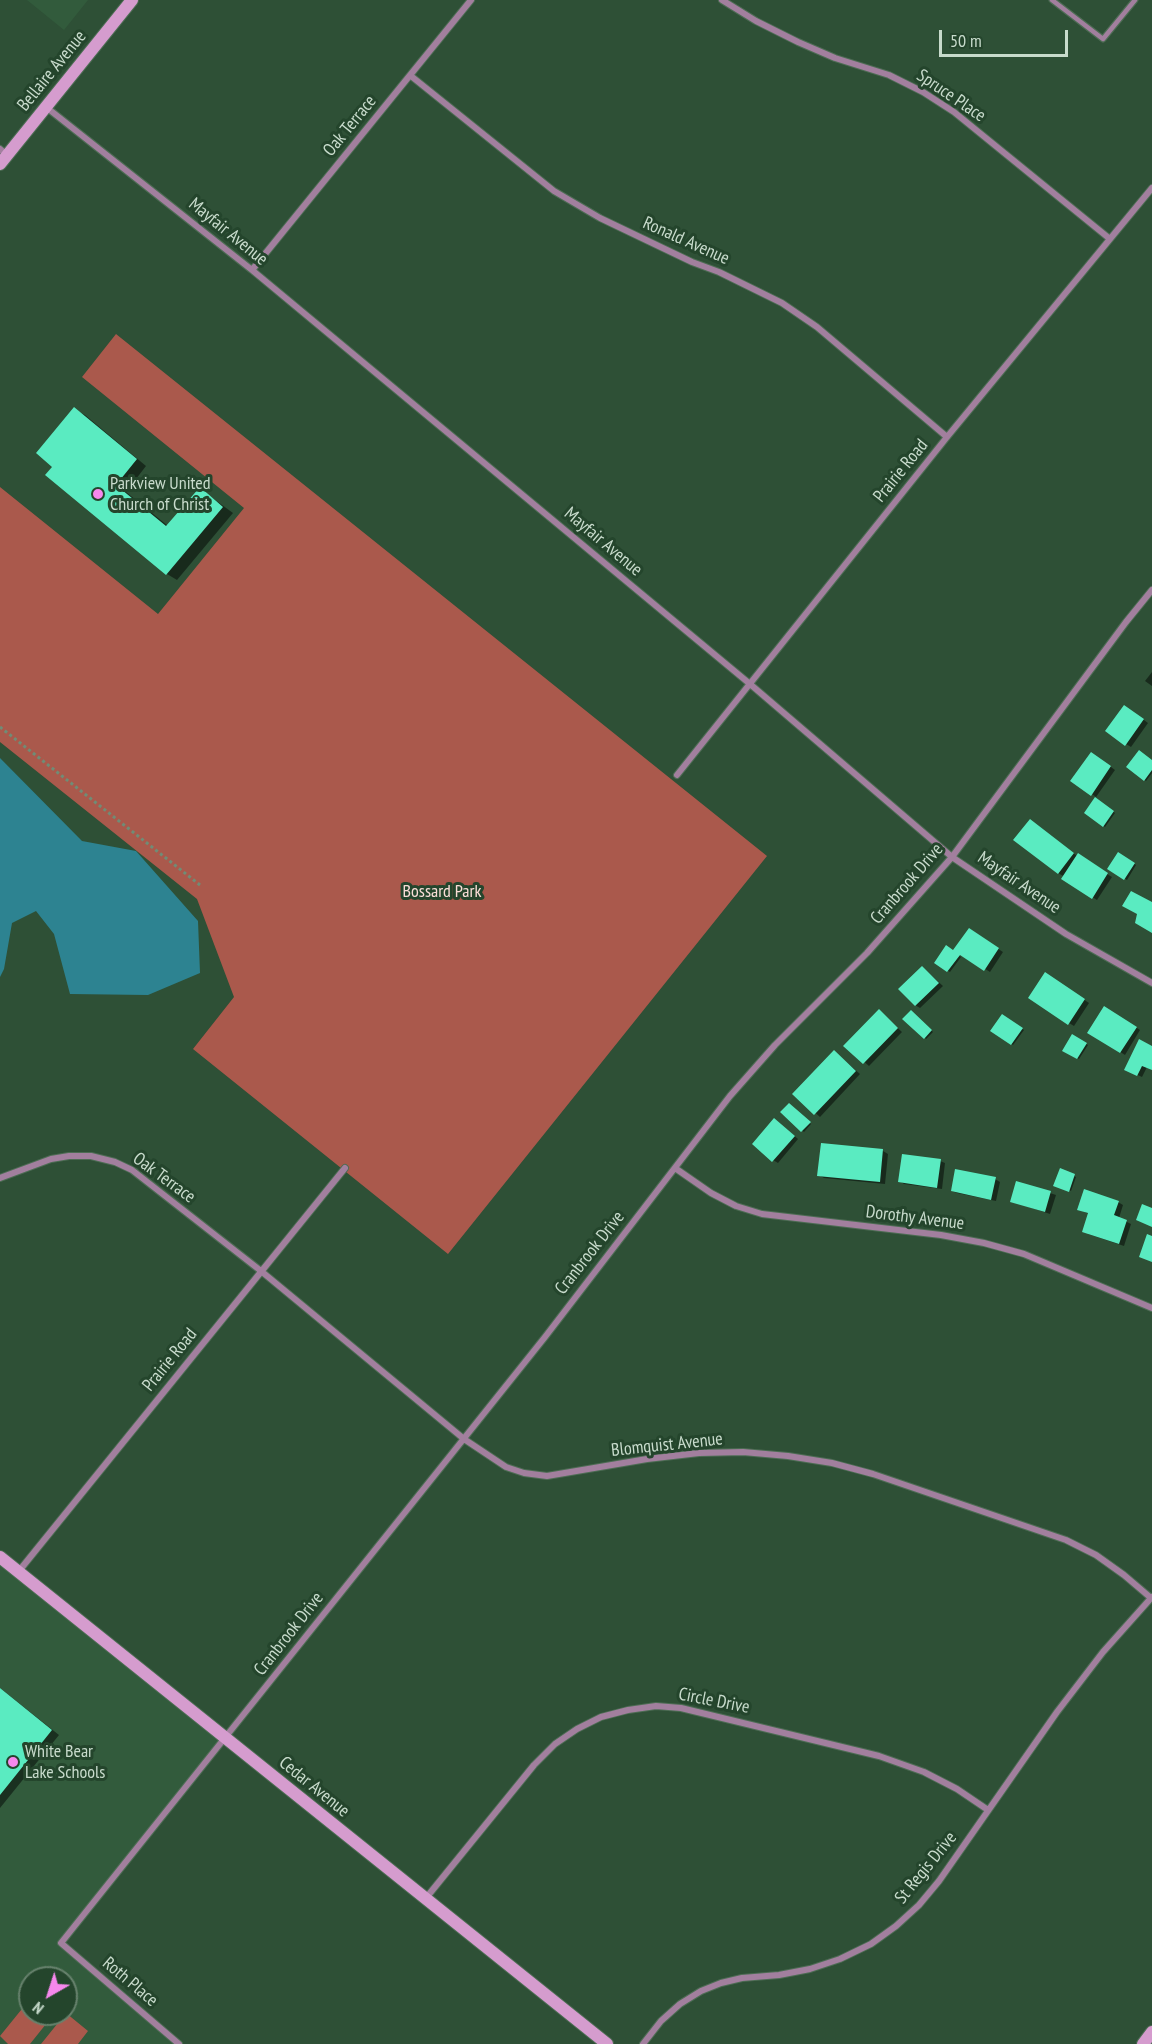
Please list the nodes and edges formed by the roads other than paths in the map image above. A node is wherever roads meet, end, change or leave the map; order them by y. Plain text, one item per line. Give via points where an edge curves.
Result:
1 (132, 0) edge
2 (471, 0) edge
3 (722, 0) edge
4 (1052, 0) edge
5 (1135, 0) edge
6 (411, 76) junction
7 (46, 107) junction
8 (2, 156) edge
9 (1152, 188) edge
10 (1110, 239) junction
11 (252, 270) junction
12 (946, 437) junction
13 (1152, 590) edge
14 (750, 684) junction
15 (677, 775) dead end
16 (952, 856) junction
17 (1152, 983) edge
18 (345, 1168) dead end
19 (675, 1168) junction
20 (0, 1178) edge
21 (261, 1271) junction
22 (1152, 1308) edge
23 (464, 1439) junction
24 (0, 1557) edge
25 (19, 1572) junction
26 (1152, 1598) edge
27 (225, 1738) junction
28 (988, 1810) junction
29 (425, 1899) junction
30 (61, 1942) joint
31 (1152, 2032) edge
32 (179, 2044) edge
33 (607, 2044) edge
34 (643, 2044) edge
35 (1143, 2044) edge

1 - 7 street, Bellaire Avenue
2 - 6 street, Oak Terrace
3 - 10 street, Spruce Place via 798,42 889,75 923,92 954,112
4 - 5 lane via 1103,39
6 - 11 street, Oak Terrace
6 - 12 street, Ronald Avenue via 554,191 600,218 782,303 817,327
7 - 8 street, Bellaire Avenue
7 - 11 street, Mayfair Avenue
9 - 10 street, Prairie Road
10 - 12 street, Prairie Road
11 - 14 street, Mayfair Avenue
12 - 14 street, Prairie Road
13 - 16 street, Cranbrook Drive
14 - 15 street, Prairie Road
14 - 16 street, Mayfair Avenue
16 - 17 street, Mayfair Avenue via 1066,934
16 - 19 street, Cranbrook Drive via 867,953 767,1053
18 - 21 street, Prairie Road
19 - 22 street, Dorothy Avenue via 736,1206 762,1214 984,1243 1024,1254
19 - 23 street, Cranbrook Drive
20 - 21 street, Oak Terrace via 69,1156 116,1162 150,1183
21 - 23 street, Blomquist Avenue
21 - 25 street, Prairie Road
23 - 26 street, Blomquist Avenue via 506,1467 547,1476 699,1453 766,1454 832,1463 1066,1540 1096,1555
23 - 27 street, Cranbrook Drive
24 - 25 street, Cedar Avenue
25 - 27 street, Cedar Avenue
26 - 28 street, St Regis Drive via 1103,1652
27 - 29 street, Cedar Avenue
27 - 30 street, Cranbrook Drive
28 - 29 street, Circle Drive via 924,1772 879,1756 706,1712 656,1707 628,1710 585,1725 555,1744
28 - 34 street, St Regis Drive via 920,1905 871,1944 810,1969 742,1978 701,1991 661,2021
29 - 33 street, Cedar Avenue
30 - 32 street, Roth Place
31 - 35 street

